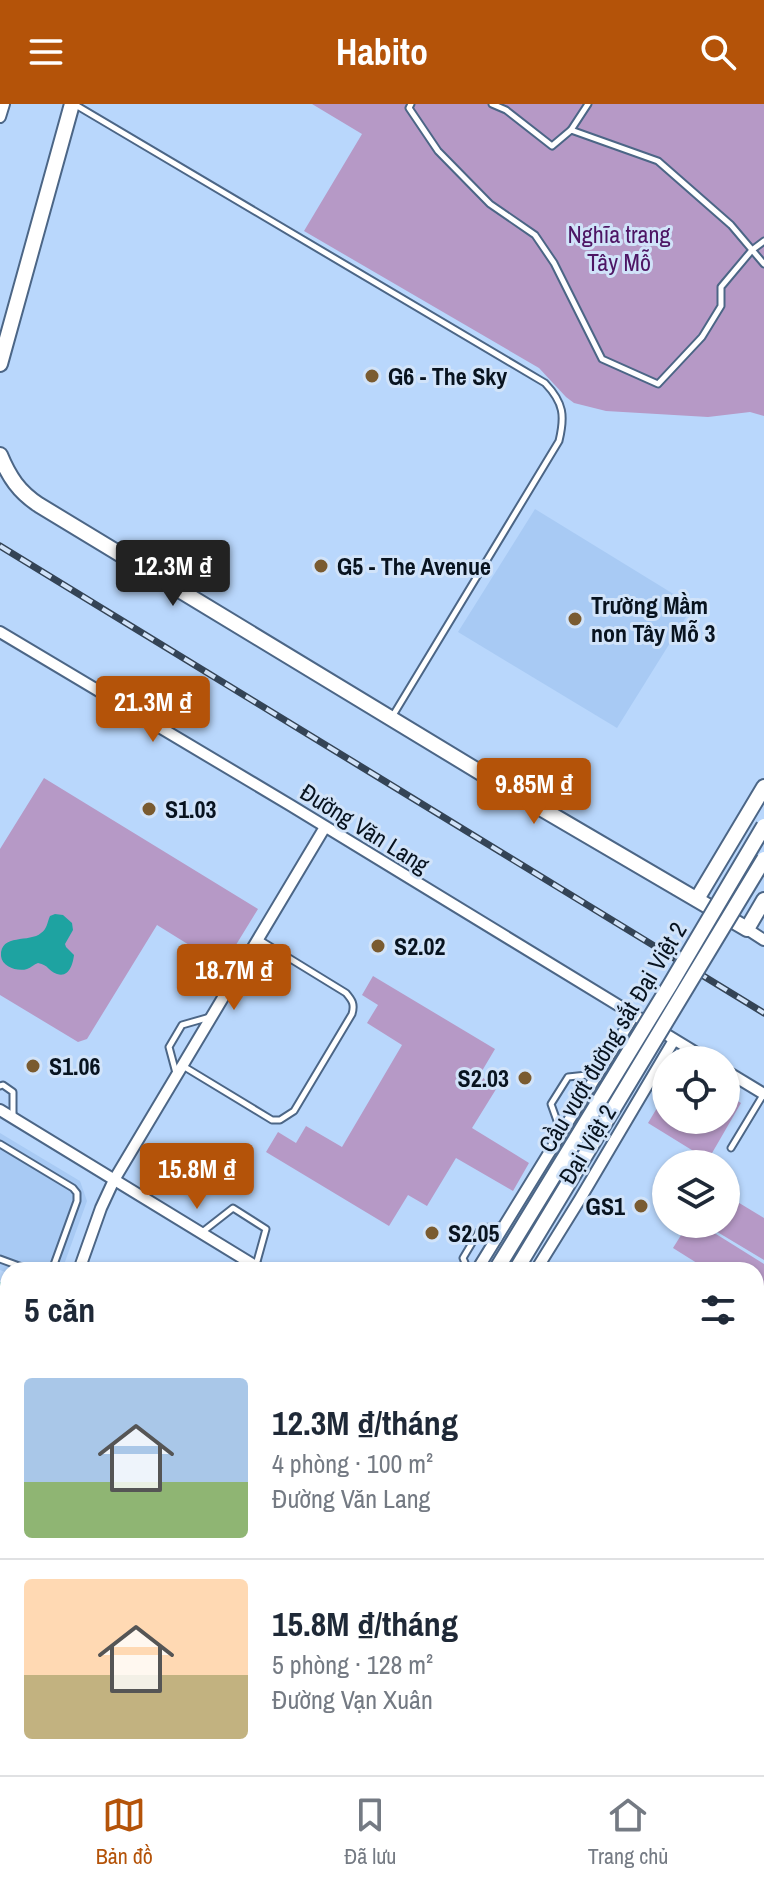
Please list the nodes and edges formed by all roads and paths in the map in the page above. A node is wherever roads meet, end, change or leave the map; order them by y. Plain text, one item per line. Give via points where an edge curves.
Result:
1 (4, 104) edge
2 (73, 104) edge
3 (411, 104) edge
4 (492, 104) edge
5 (588, 104) edge
6 (0, 117) edge
7 (571, 130) junction
8 (764, 241) edge
9 (752, 250) junction
10 (764, 264) edge
11 (0, 364) edge
12 (0, 455) edge
13 (0, 632) edge
14 (392, 718) junction
15 (764, 787) edge
16 (764, 826) edge
17 (325, 827) junction
18 (764, 859) edge
19 (697, 899) junction
20 (764, 900) edge
21 (747, 929) junction
22 (258, 939) junction
23 (764, 940) edge
24 (634, 1015) junction
25 (211, 1017) junction
26 (674, 1040) junction
27 (684, 1046) edge
28 (180, 1071) junction
29 (597, 1074) junction
30 (740, 1079) edge
31 (0, 1086) edge
32 (764, 1094) edge
33 (0, 1110) edge
34 (13, 1118) junction
35 (562, 1132) junction
36 (0, 1144) edge
37 (731, 1148) dead end
38 (114, 1180) junction
39 (503, 1226) junction
40 (201, 1233) junction
41 (55, 1262) edge
42 (82, 1262) edge
43 (249, 1262) edge
44 (260, 1262) edge
45 (465, 1262) edge
46 (482, 1262) edge
47 (501, 1262) edge
48 (521, 1262) edge
49 (541, 1262) edge

1 - 6 street
2 - 11 street
2 - 14 lane via 554,392 564,421 559,441
3 - 9 lane via 438,151 490,204 535,235 602,359 658,384 702,337 721,306 721,287
4 - 7 lane via 552,146
5 - 7 lane
7 - 9 lane via 658,161
8 - 9 lane
9 - 10 lane
12 - 14 street via 24,495
13 - 17 street, Đường Văn Lang
14 - 19 street
15 - 19 street
16 - 47 street, Cầu vượt đường sắt Đại Việt 2, bridge
17 - 22 street
17 - 24 street, Đường Văn Lang
18 - 48 street, Cầu vượt đường sắt Đại Việt 2, bridge
19 - 21 street
20 - 21 street
21 - 23 street
22 - 25 street
22 - 28 lane via 346,993 353,1002 352,1014 294,1111 280,1120
24 - 26 street, Đường Văn Lang
24 - 29 street, Đại Việt 2
25 - 28 street
25 - 28 lane via 182,1025 169,1047
26 - 27 street, Đường Văn Lang
26 - 49 street, Đại Việt 2
28 - 38 street
29 - 35 street, Đại Việt 2
29 - 35 lane via 568,1077 551,1104
30 - 32 street
31 - 34 lane via 13,1092
32 - 37 lane
33 - 34 street
34 - 38 street
35 - 39 street, Đại Việt 2
36 - 41 lane via 77,1193
38 - 40 street
38 - 42 street
39 - 45 lane via 481,1228
39 - 46 street, Đại Việt 2
40 - 43 street
40 - 44 lane via 233,1208 266,1229

